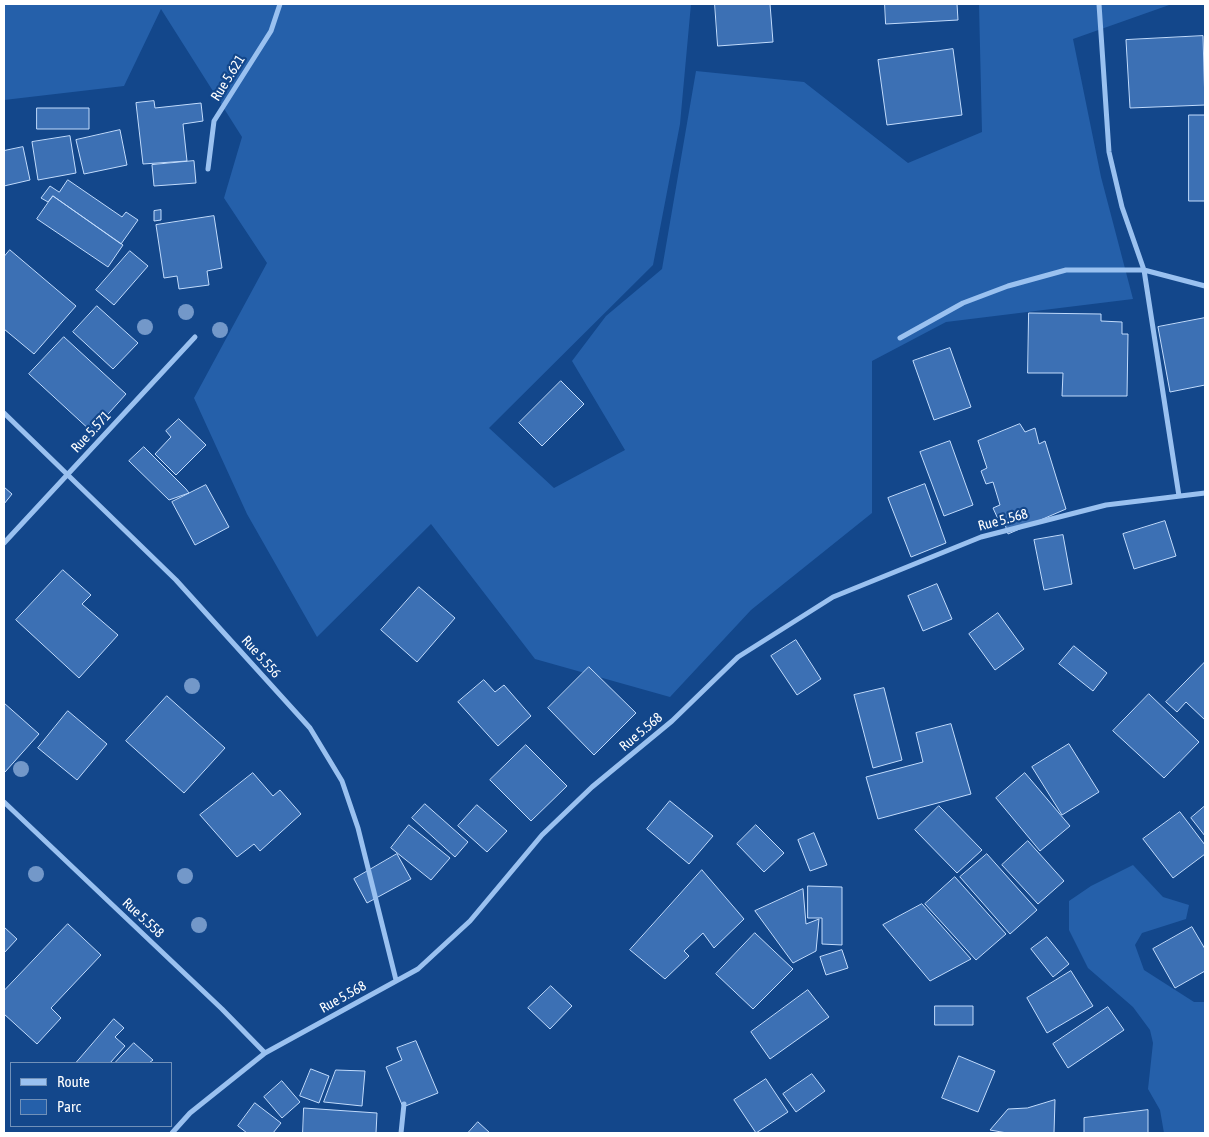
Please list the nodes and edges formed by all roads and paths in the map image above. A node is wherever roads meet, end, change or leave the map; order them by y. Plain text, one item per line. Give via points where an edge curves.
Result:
1 (280, 4) edge
2 (1098, 4) edge
3 (208, 168) dead end
4 (1144, 270) junction
5 (1205, 286) edge
6 (195, 337) dead end
7 (900, 338) dead end
8 (4, 413) edge
9 (66, 475) junction
10 (1205, 493) edge
11 (1179, 496) junction
12 (4, 543) edge
13 (4, 802) edge
14 (396, 980) junction
15 (265, 1053) junction
16 (404, 1104) dead end
17 (172, 1133) edge
18 (402, 1133) edge

1 - 3 street, Rue 5.621 via 271,31 214,121
2 - 4 street via 1109,152 1122,207
4 - 5 street
4 - 7 street via 1066,270 1008,286 963,303
4 - 11 street
6 - 9 street, Rue 5.571
8 - 9 street, Rue 5.556
9 - 12 street, Rue 5.571
9 - 14 street, Rue 5.556 via 176,580 310,728 342,780 358,828
10 - 11 street, Rue 5.568
11 - 14 street, Rue 5.568 via 1106,505 981,537 833,597 738,657 672,721 592,787 542,834 470,921 418,969
13 - 15 street, Rue 5.558
14 - 15 street, Rue 5.568
15 - 17 street, Rue 5.568 via 190,1113
16 - 18 street

